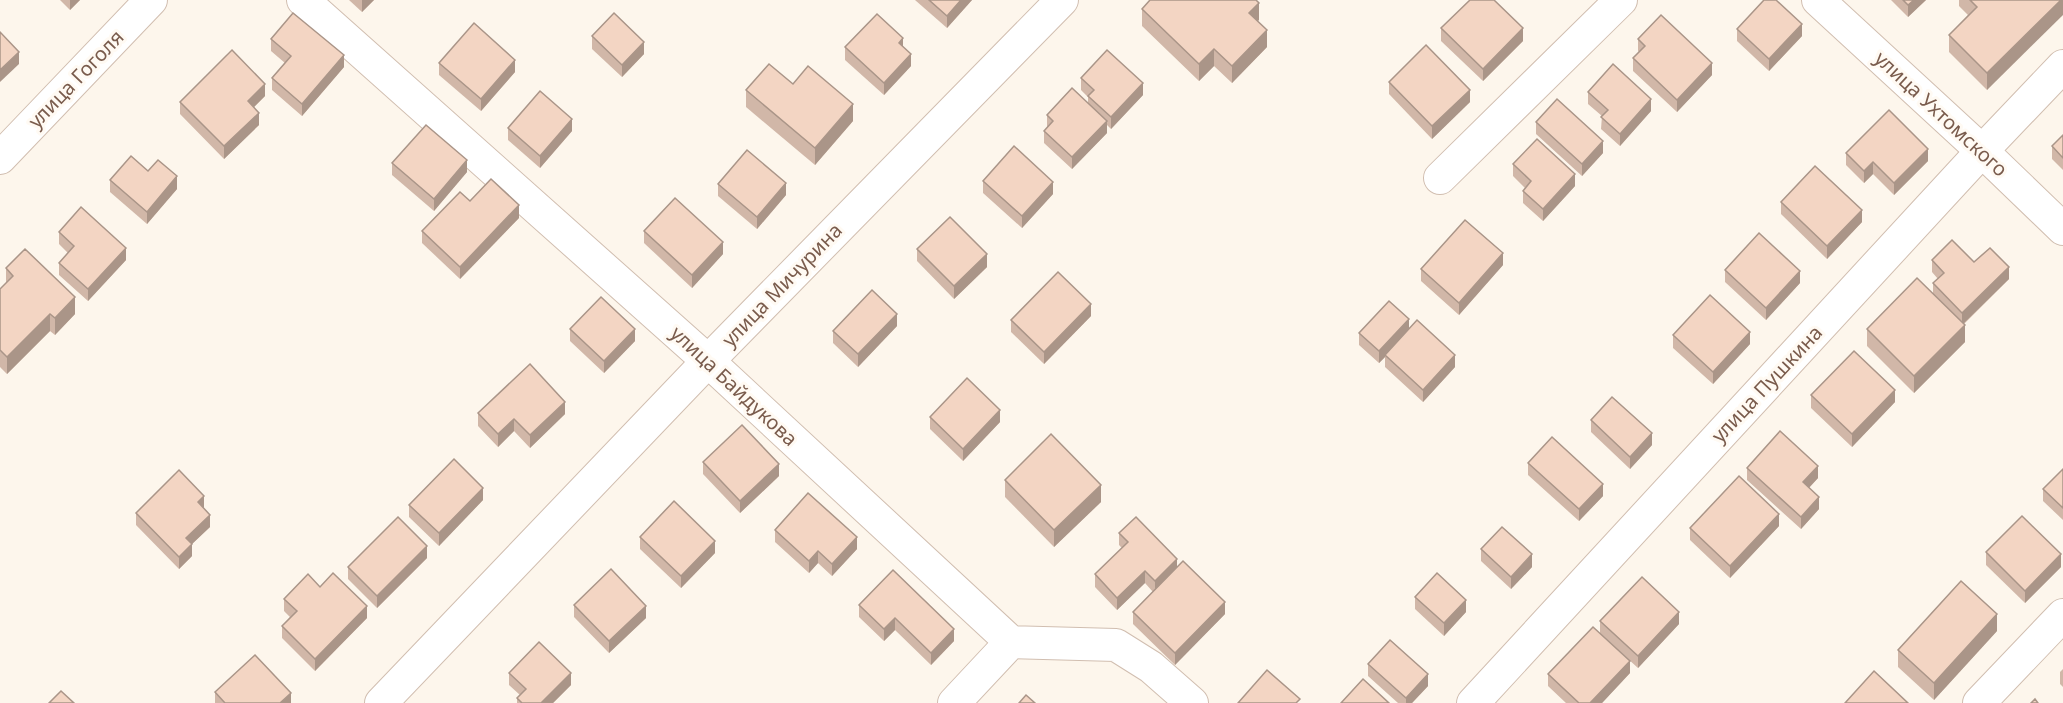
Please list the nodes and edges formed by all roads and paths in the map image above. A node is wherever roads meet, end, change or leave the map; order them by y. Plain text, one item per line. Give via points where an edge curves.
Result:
1 (151, 0) edge
2 (303, 0) edge
3 (1062, 0) edge
4 (1621, 0) edge
5 (1818, 0) edge
6 (2063, 66) edge
7 (1982, 151) junction
8 (0, 158) edge
9 (1440, 178) dead end
10 (2063, 230) edge
11 (708, 361) junction
12 (2063, 615) edge
13 (1011, 642) junction
14 (381, 703) edge
15 (954, 703) edge
16 (1192, 703) edge
17 (1473, 703) edge
18 (1979, 703) edge

1 - 8 street, улица Гоголя
2 - 11 street, улица Байдукова
3 - 11 street, улица Мичурина
4 - 9 street
5 - 7 street, улица Ухтомского
6 - 7 street, улица Пушкина
7 - 10 street, улица Ухтомского
7 - 17 street, улица Пушкина
11 - 13 street, улица Байдукова
11 - 14 street, улица Мичурина
12 - 18 street
13 - 15 street
13 - 16 street via 1116,645 1151,667

